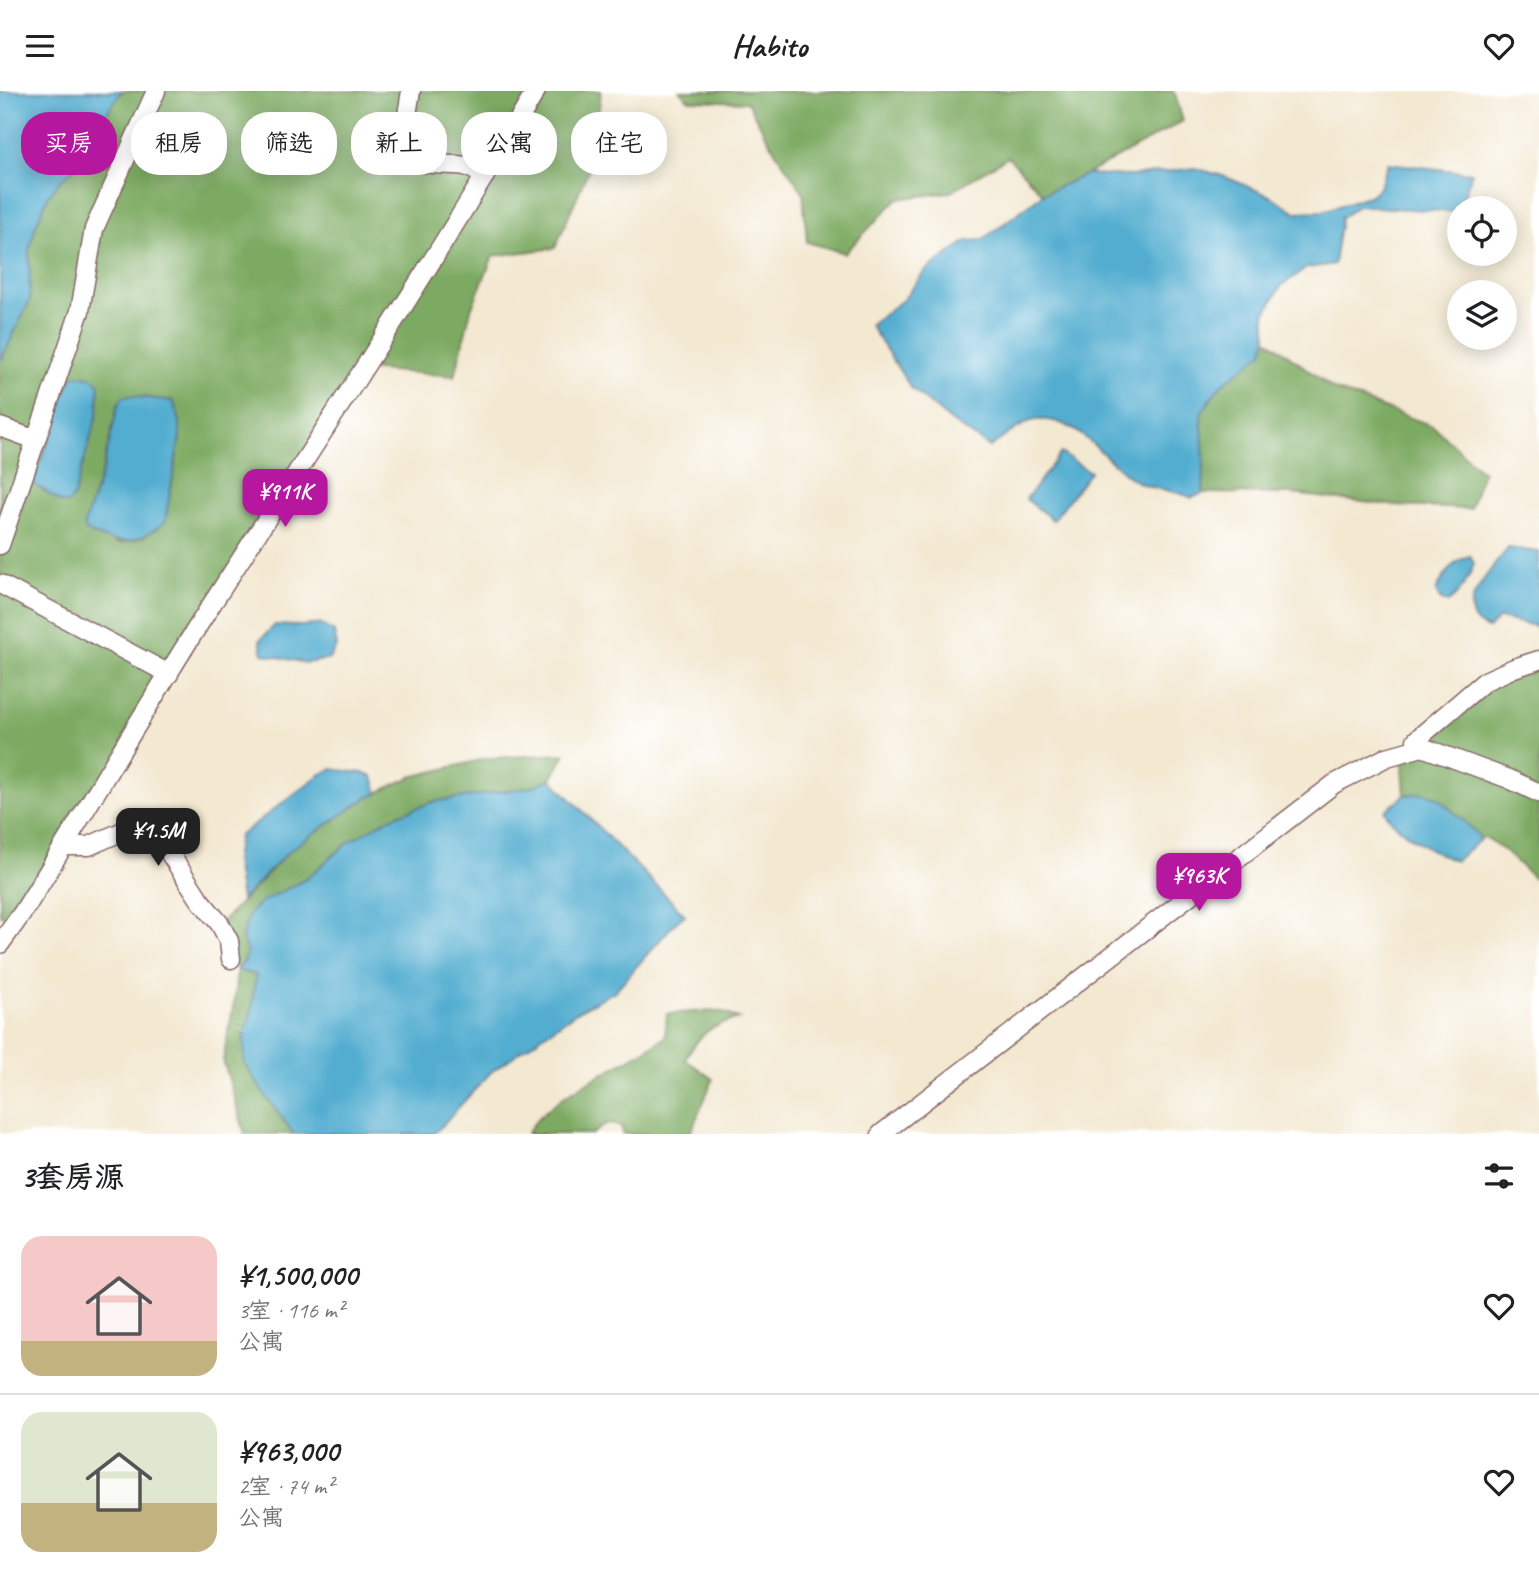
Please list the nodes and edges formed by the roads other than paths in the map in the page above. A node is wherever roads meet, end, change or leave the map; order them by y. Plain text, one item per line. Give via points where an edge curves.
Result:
1 (156, 91) edge
2 (411, 91) edge
3 (536, 91) edge
4 (485, 176) junction
5 (0, 428) edge
6 (36, 440) junction
7 (0, 545) edge
8 (0, 584) edge
9 (1539, 660) edge
10 (169, 674) junction
11 (1416, 740) dead end
12 (1539, 793) edge
13 (64, 846) junction
14 (0, 944) edge
15 (231, 959) dead end
16 (881, 1134) edge

1 - 6 street via 94,229 80,311
2 - 4 street via 405,142 412,159 468,167
3 - 4 street
4 - 10 street
5 - 6 street
6 - 7 street
8 - 10 street
9 - 11 street via 1485,681
10 - 13 street
12 - 16 street via 1422,747 1387,757 1334,784
13 - 14 street
13 - 15 street via 89,846 139,824 149,827 220,924

